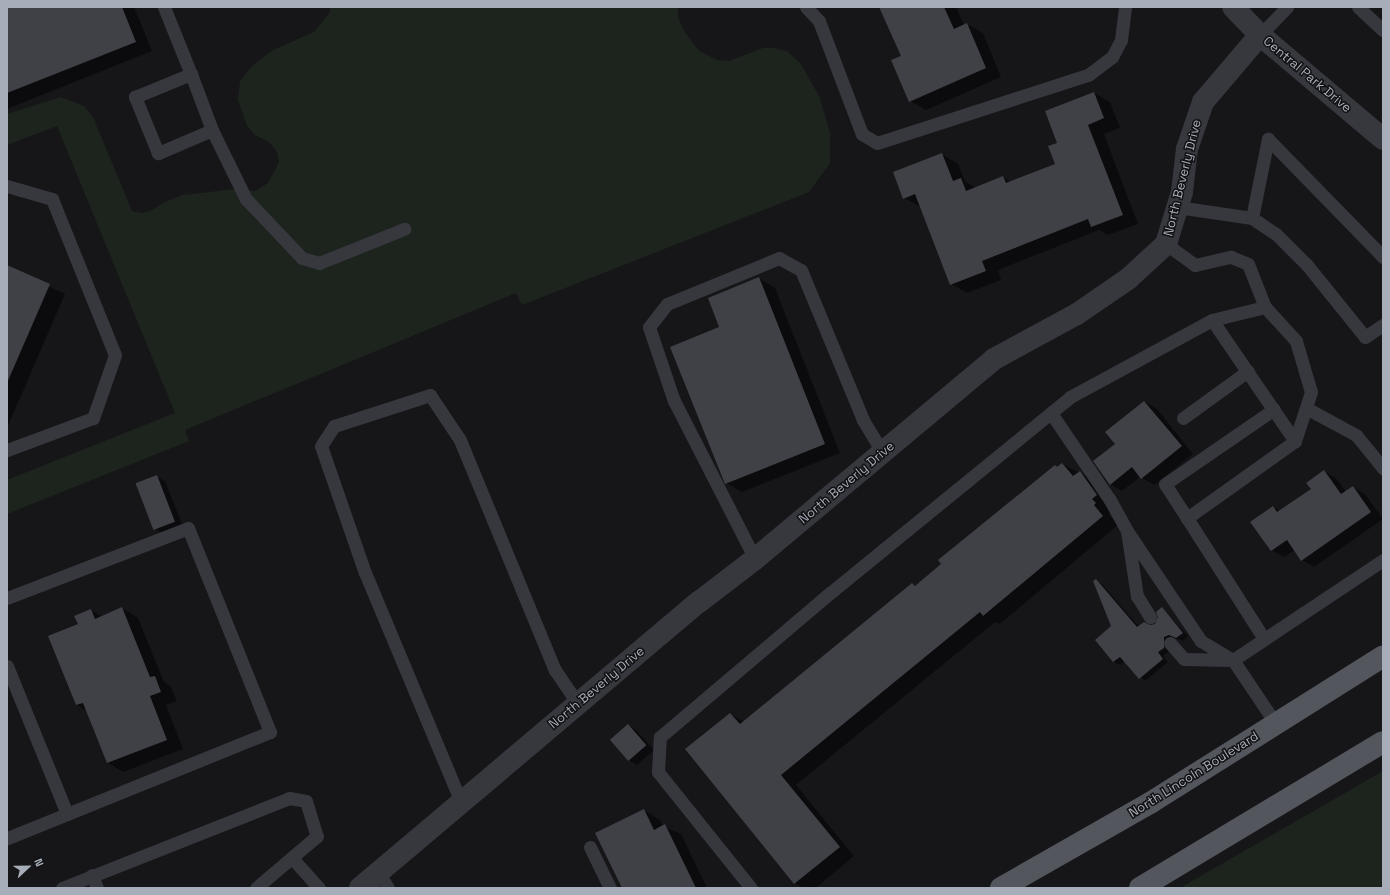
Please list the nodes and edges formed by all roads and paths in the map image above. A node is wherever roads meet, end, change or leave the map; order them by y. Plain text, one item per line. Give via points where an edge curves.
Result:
1 (164, 7) edge
2 (806, 7) edge
3 (1125, 7) edge
4 (1233, 7) edge
5 (1287, 7) edge
6 (1358, 7) edge
7 (1383, 30) edge
8 (1260, 35) junction
9 (191, 74) junction
10 (212, 130) junction
11 (1383, 139) edge
12 (7, 186) edge
13 (1177, 207) junction
14 (1252, 218) junction
15 (404, 229) dead end
16 (1166, 244) junction
17 (1383, 257) edge
18 (1264, 307) junction
19 (1212, 320) junction
20 (1383, 325) edge
21 (1248, 371) junction
22 (1306, 408) junction
23 (1274, 409) junction
24 (1051, 413) junction
25 (1183, 418) dead end
26 (1295, 441) junction
27 (7, 450) edge
28 (883, 453) junction
29 (1383, 468) edge
30 (1187, 518) junction
31 (1127, 531) junction
32 (755, 559) junction
33 (1383, 560) edge
34 (7, 598) edge
35 (1150, 617) dead end
36 (1264, 638) junction
37 (1170, 643) dead end
38 (1383, 656) edge
39 (1232, 660) junction
40 (7, 666) edge
41 (578, 704) junction
42 (1276, 724) junction
43 (1383, 742) edge
44 (461, 802) junction
45 (67, 814) junction
46 (7, 838) edge
47 (590, 847) dead end
48 (292, 858) junction
49 (92, 875) junction
50 (383, 880) edge
51 (62, 888) edge
52 (97, 888) edge
53 (256, 888) edge
54 (319, 888) edge
55 (360, 888) edge
56 (610, 888) edge
57 (751, 888) edge
58 (1001, 888) edge
59 (1140, 888) edge

1 - 9 lane
2 - 3 lane via 819,21 862,134 877,143 1088,75 1112,57 1121,40
4 - 8 street, Central Park Drive
5 - 8 lane
6 - 7 lane
8 - 11 street, Central Park Drive
8 - 13 street, North Beverly Drive via 1203,102 1188,149
9 - 10 lane
9 - 10 lane via 135,97 158,153
10 - 15 lane via 246,199 302,258 319,264
12 - 27 lane via 52,199 115,355 94,418
13 - 14 lane
13 - 16 street, North Beverly Drive
14 - 17 lane via 1268,139
14 - 20 lane via 1276,234 1307,265 1365,337
16 - 18 lane via 1195,265 1231,257 1248,264
16 - 28 street, North Beverly Drive via 1128,279 1077,314 994,359
18 - 19 lane
18 - 22 lane via 1296,341 1312,392
19 - 21 lane
19 - 24 lane via 1070,397
21 - 23 lane
21 - 25 lane
22 - 26 lane
22 - 29 lane via 1356,435
23 - 26 lane
23 - 30 lane via 1165,484
24 - 31 lane via 1110,500
24 - 57 lane via 830,592 660,737 658,772
26 - 30 lane
28 - 32 street, North Beverly Drive
28 - 32 lane via 863,420 802,270 779,258 667,304 649,327 674,401
30 - 36 lane
31 - 35 lane via 1137,596
31 - 39 lane via 1201,641
32 - 41 street, North Beverly Drive
33 - 36 lane
34 - 45 lane via 188,528 270,732
36 - 39 lane
37 - 39 lane via 1184,660
38 - 42 main road, North Lincoln Boulevard
39 - 42 lane
40 - 45 lane
41 - 44 street, North Beverly Drive
41 - 44 lane via 555,670 460,440 430,394 334,426 321,446 365,573
42 - 58 main road, North Lincoln Boulevard via 1150,803
43 - 59 main road
44 - 50 street, North Beverly Drive
45 - 46 lane
47 - 56 lane
48 - 49 lane via 317,836 306,800 289,798
48 - 53 lane
48 - 54 lane
49 - 51 lane
49 - 52 lane
50 - 55 street, North Beverly Drive

